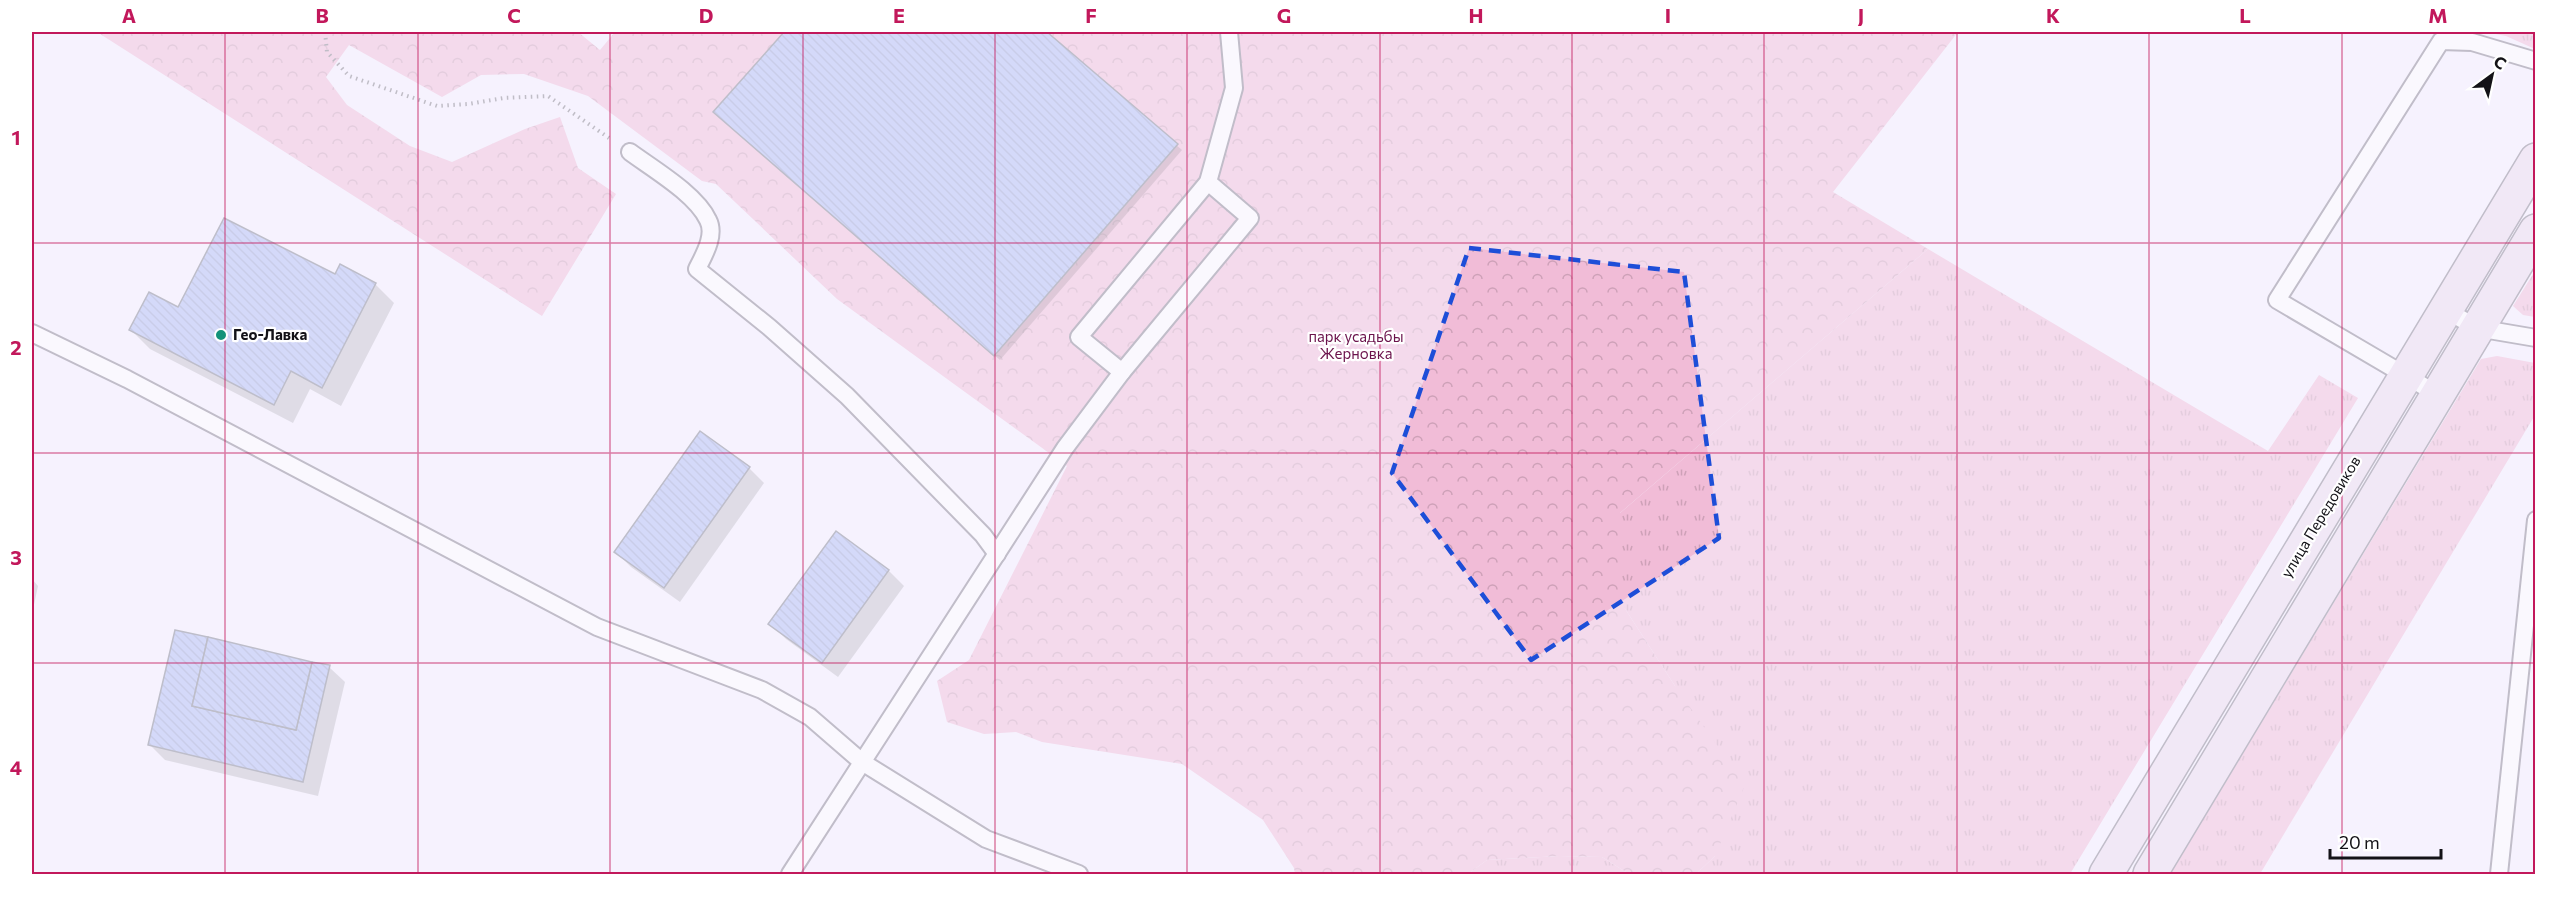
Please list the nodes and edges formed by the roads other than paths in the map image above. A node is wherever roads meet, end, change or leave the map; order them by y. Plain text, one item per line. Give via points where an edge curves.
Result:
1 (1229, 32) edge
2 (2535, 61) edge
3 (630, 152) road end
4 (2535, 160) edge
5 (1208, 182) junction
6 (2535, 231) edge
7 (2446, 310) junction
8 (2477, 328) junction
9 (32, 333) edge
10 (2535, 338) edge
11 (1122, 372) junction
12 (2406, 376) junction
13 (2437, 394) junction
14 (2535, 520) edge
15 (997, 554) junction
16 (862, 762) junction
17 (790, 874) edge
18 (1079, 874) edge
19 (2106, 874) edge
20 (2150, 874) edge
21 (2499, 874) edge

1 - 5 lane via 1234,88
2 - 12 lane via 2472,42 2441,40 2277,300
3 - 15 lane via 690,198 709,221 709,244 697,269 847,396
4 - 7 main road, улица Передовиков
5 - 11 lane via 1250,218
5 - 11 lane via 1079,337
6 - 8 main road
7 - 8 lane
7 - 12 main road, улица Передовиков
8 - 10 lane
8 - 13 main road
9 - 16 lane via 127,379 597,627 762,690 810,717
11 - 15 lane via 1065,448
12 - 13 lane
12 - 19 main road, улица Передовиков
13 - 20 main road
14 - 21 lane
15 - 16 lane
16 - 17 lane
16 - 18 lane via 986,839

